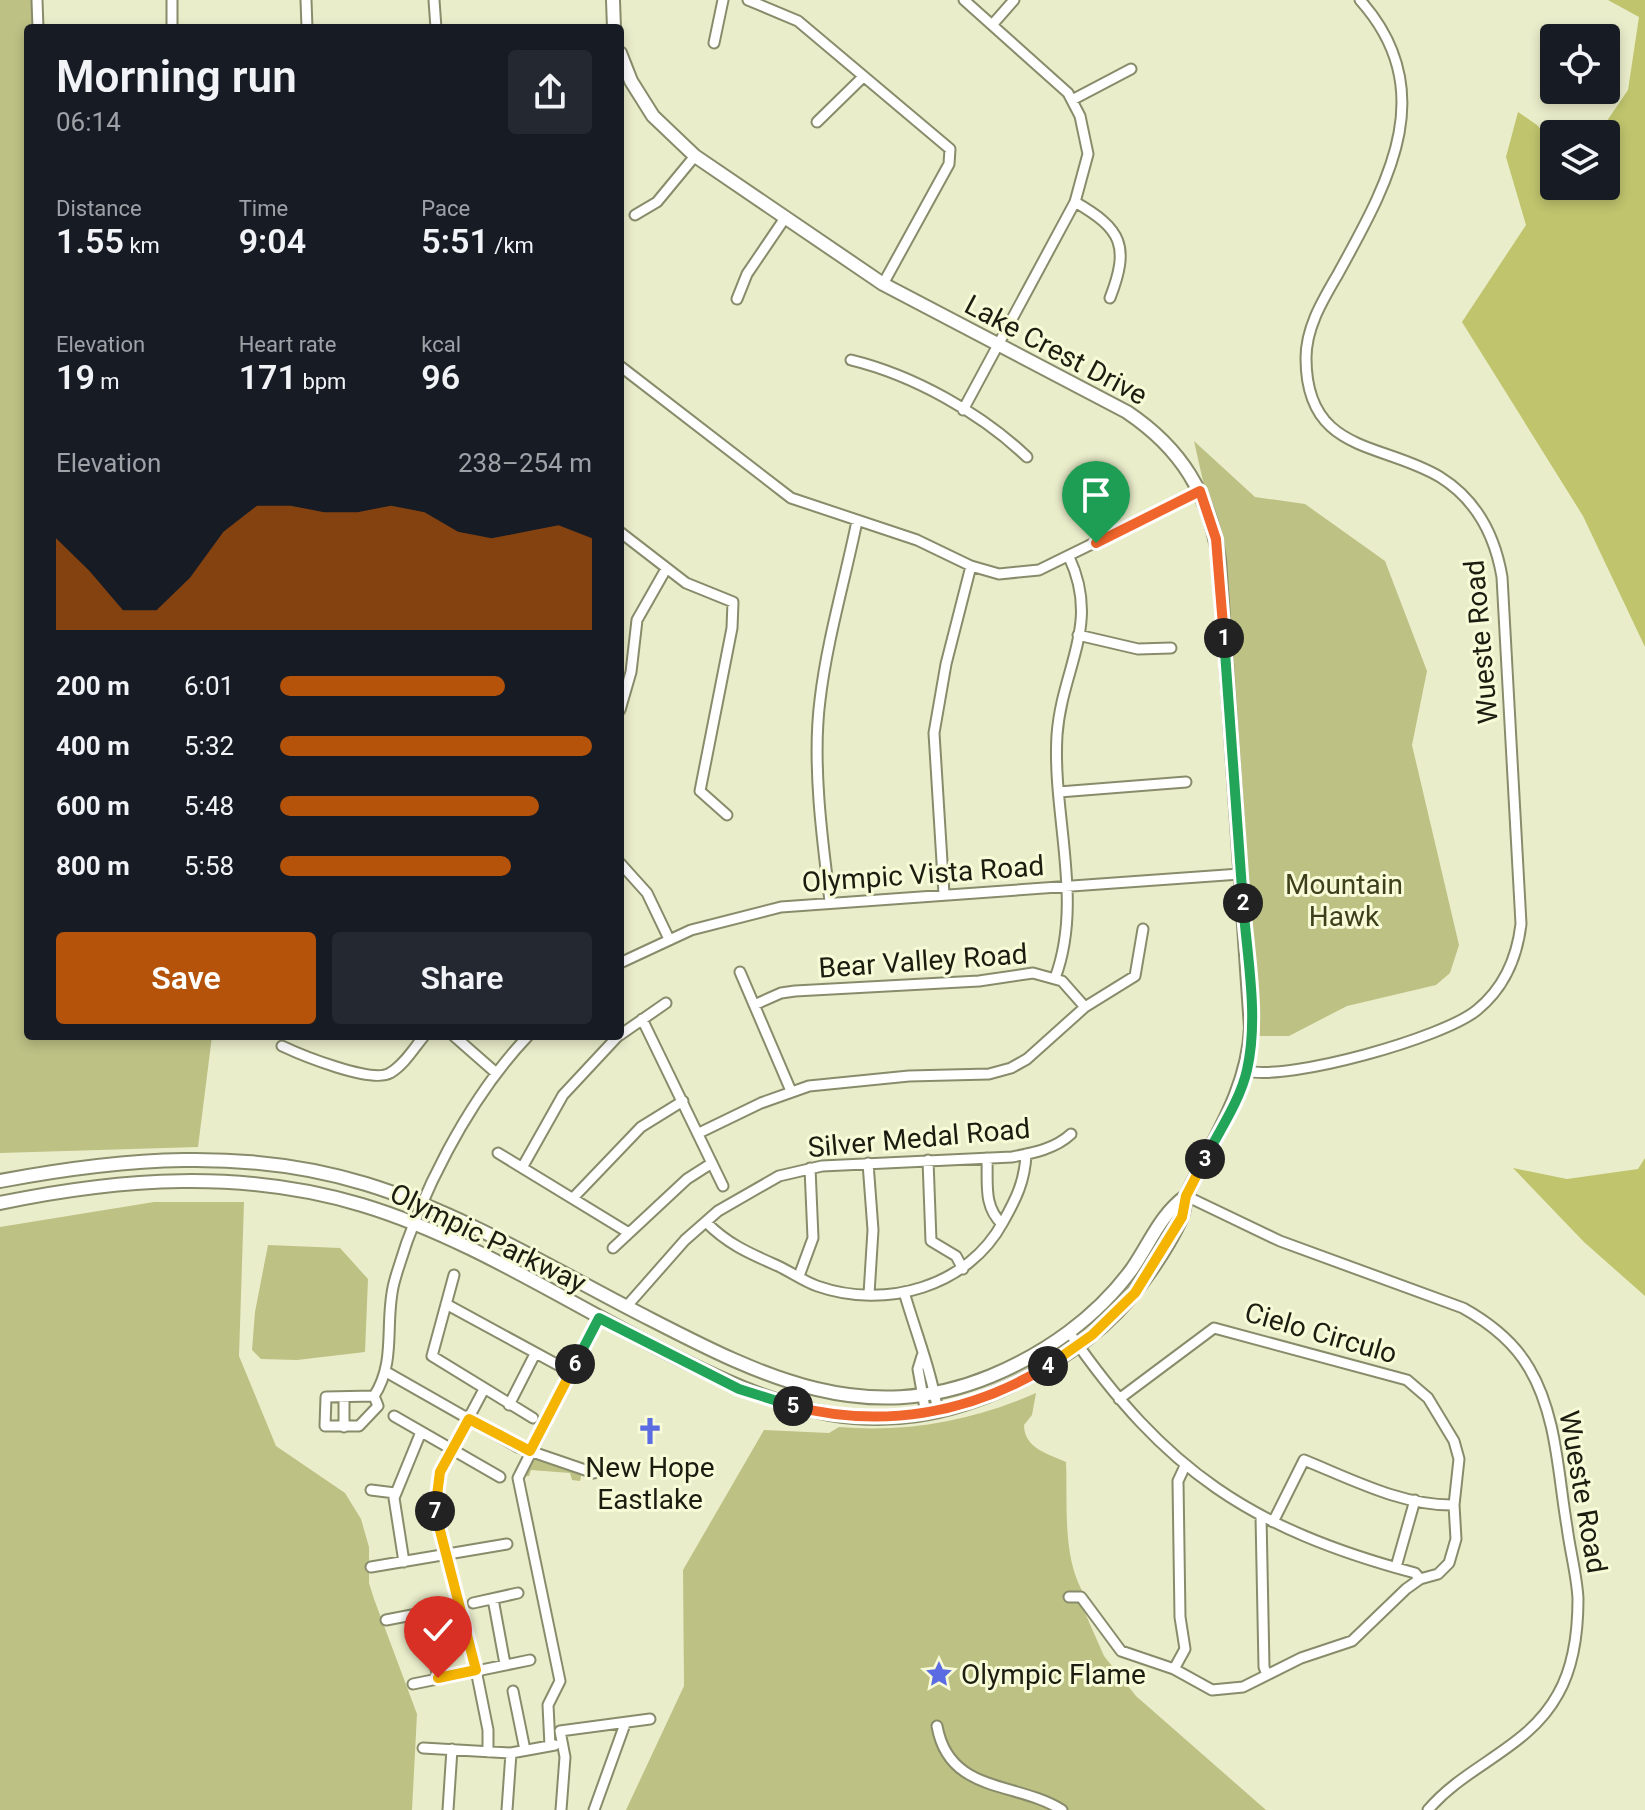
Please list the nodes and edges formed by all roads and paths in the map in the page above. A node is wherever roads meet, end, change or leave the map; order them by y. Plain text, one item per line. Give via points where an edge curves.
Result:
1 (37, 0) edge
2 (172, 0) edge
3 (306, 0) edge
4 (434, 0) edge
5 (613, 0) edge
6 (723, 0) edge
7 (748, 0) edge
8 (964, 0) edge
9 (1014, 0) edge
10 (1360, 0) edge
11 (38, 24) edge
12 (172, 24) edge
13 (307, 24) edge
14 (436, 24) edge
15 (614, 24) edge
16 (992, 25) junction
17 (714, 43) dead end
18 (1131, 69) dead end
19 (863, 77) junction
20 (625, 83) edge
21 (1072, 100) junction
22 (817, 122) dead end
23 (695, 156) junction
24 (1075, 202) junction
25 (635, 215) dead end
26 (785, 218) junction
27 (883, 284) junction
28 (1110, 298) dead end
29 (737, 299) dead end
30 (998, 345) junction
31 (851, 360) dead end
32 (624, 369) edge
33 (963, 410) junction
34 (1027, 457) dead end
35 (1200, 491) junction
36 (857, 521) junction
37 (624, 535) edge
38 (1069, 557) junction
39 (971, 566) junction
40 (666, 569) junction
41 (1078, 635) junction
42 (1171, 648) dead end
43 (624, 696) edge
44 (1186, 782) dead end
45 (1059, 792) junction
46 (727, 815) dead end
47 (624, 867) edge
48 (1240, 874) junction
49 (1065, 885) junction
50 (944, 894) junction
51 (830, 901) junction
52 (1143, 929) dead end
53 (669, 939) junction
54 (624, 961) edge
55 (740, 972) dead end
56 (1055, 978) junction
57 (666, 1003) dead end
58 (754, 1005) junction
59 (1085, 1007) junction
60 (642, 1019) junction
61 (624, 1032) edge
62 (420, 1040) edge
63 (459, 1040) edge
64 (524, 1040) edge
65 (614, 1040) edge
66 (282, 1046) dead end
67 (1247, 1071) junction
68 (495, 1072) junction
69 (791, 1091) junction
70 (683, 1101) junction
71 (699, 1133) junction
72 (1071, 1134) dead end
73 (498, 1153) dead end
74 (1026, 1154) junction
75 (987, 1158) junction
76 (928, 1160) junction
77 (712, 1163) junction
78 (868, 1163) junction
79 (523, 1166) junction
80 (810, 1168) junction
81 (0, 1181) edge
82 (723, 1186) dead end
83 (1186, 1196) junction
84 (573, 1198) junction
85 (0, 1203) edge
86 (424, 1204) junction
87 (706, 1222) junction
88 (415, 1224) junction
89 (1002, 1224) junction
90 (629, 1233) junction
91 (613, 1248) dead end
92 (963, 1269) junction
93 (454, 1275) dead end
94 (799, 1276) junction
95 (904, 1292) junction
96 (869, 1294) junction
97 (446, 1304) junction
98 (626, 1307) junction
99 (599, 1318) junction
100 (1069, 1332) junction
101 (1078, 1345) junction
102 (535, 1354) junction
103 (558, 1365) dead end
104 (388, 1373) junction
105 (483, 1391) junction
106 (928, 1393) junction
107 (374, 1396) junction
108 (344, 1397) junction
109 (1119, 1399) junction
110 (509, 1405) junction
111 (932, 1413) junction
112 (394, 1416) dead end
113 (533, 1418) dead end
114 (469, 1419) junction
115 (344, 1427) junction
116 (421, 1432) junction
117 (451, 1449) junction
118 (530, 1451) junction
119 (1185, 1466) junction
120 (594, 1473) dead end
121 (500, 1477) dead end
122 (371, 1490) dead end
123 (395, 1493) junction
124 (1415, 1500) junction
125 (1454, 1505) junction
126 (1261, 1516) junction
127 (1273, 1522) junction
128 (507, 1544) dead end
129 (445, 1555) junction
130 (404, 1562) junction
131 (371, 1567) dead end
132 (1396, 1567) junction
133 (1420, 1579) junction
134 (518, 1593) dead end
135 (1069, 1597) dead end
136 (493, 1599) junction
137 (473, 1603) dead end
138 (443, 1609) dead end
139 (424, 1613) junction
140 (386, 1620) dead end
141 (530, 1660) dead end
142 (505, 1664) junction
143 (1174, 1669) junction
144 (472, 1671) junction
145 (1267, 1675) junction
146 (438, 1678) junction
147 (413, 1684) dead end
148 (513, 1691) dead end
149 (650, 1719) dead end
150 (625, 1724) junction
151 (937, 1726) dead end
152 (562, 1743) junction
153 (550, 1746) junction
154 (423, 1748) dead end
155 (452, 1749) junction
156 (525, 1750) junction
157 (488, 1752) junction
158 (511, 1753) junction
159 (448, 1810) edge
160 (507, 1810) edge
161 (561, 1810) edge
162 (594, 1810) edge
163 (1062, 1810) edge
164 (1428, 1810) edge

1 - 11 street
2 - 12 street
3 - 13 street
4 - 14 street
5 - 15 main road
6 - 17 street
7 - 19 street via 798,21
8 - 16 street
9 - 16 street
10 - 67 street, Wueste Road via 1388,42 1400,76 1398,143 1381,193 1317,312 1307,344 1307,373 1321,413 1339,433 1367,450 1439,477 1475,509 1495,545 1502,577 1521,924 1518,947 1503,981 1477,1010 1455,1024 1354,1056 1283,1071
16 - 21 street
18 - 21 street
19 - 22 street
19 - 27 street via 950,149 949,164
20 - 23 main road, Lake Crest Drive
21 - 24 street via 1088,154
23 - 25 street via 657,202
23 - 26 main road, Lake Crest Drive
24 - 28 street via 1111,226 1120,243 1121,269
24 - 30 street
26 - 27 main road, Lake Crest Drive
26 - 29 street via 747,274
27 - 30 main road, Lake Crest Drive
30 - 33 street
30 - 35 main road, Lake Crest Drive via 1143,423 1188,467
31 - 33 street via 887,370
32 - 36 street via 776,489 807,506
33 - 34 street
35 - 38 street
35 - 48 main road, Lake Crest Drive via 1219,559
36 - 39 street via 917,540
36 - 51 street via 819,715
37 - 40 street
38 - 39 street via 1017,575
38 - 41 street via 1084,602
39 - 50 street via 934,733
40 - 43 street via 637,620
40 - 46 street via 695,588 727,597 735,609 700,791
41 - 42 street via 1138,649
41 - 45 street via 1057,734
44 - 45 street
45 - 49 street
47 - 53 street via 647,893
48 - 49 street, Olympic Vista Road
48 - 67 main road, Lake Crest Drive via 1251,1005
49 - 50 street, Olympic Vista Road
49 - 56 street via 1066,944
50 - 51 street, Olympic Vista Road
51 - 53 street, Olympic Vista Road via 749,913
52 - 59 street via 1135,976
53 - 54 street, Olympic Vista Road
55 - 58 street
56 - 58 street, Bear Valley Road via 1033,973 795,991
56 - 59 street, Bear Valley Road via 1074,990
57 - 60 street
58 - 69 street
59 - 69 street via 1027,1059 1000,1072 909,1076
60 - 61 street
60 - 70 street
62 - 66 street via 388,1075 326,1064
63 - 68 street
64 - 68 street
65 - 79 street via 563,1095
67 - 83 main road, Lake Crest Drive
68 - 86 street
69 - 71 street
70 - 71 street
70 - 84 street via 641,1127
71 - 77 street
72 - 74 street, Silver Medal Road via 1063,1142
73 - 79 street
74 - 75 street, Silver Medal Road
74 - 89 street via 1022,1187
75 - 76 street, Silver Medal Road
75 - 89 street via 988,1203
76 - 78 street, Silver Medal Road
76 - 92 street via 931,1241 953,1253
77 - 82 street
77 - 90 street
78 - 80 street, Silver Medal Road
78 - 96 street via 873,1230
79 - 84 street
80 - 87 street, Silver Medal Road via 754,1188
80 - 94 street via 813,1238
81 - 86 main road, Olympic Parkway via 136,1160 235,1161 285,1165
83 - 100 main road, Lake Crest Drive via 1167,1210 1122,1283
83 - 101 main road, Lake Crest Drive via 1182,1217 1142,1282
83 - 164 street, Wueste Road via 1280,1241 1483,1319 1528,1366 1544,1397 1578,1597 1575,1648 1559,1693 1520,1742 1440,1796
84 - 90 street
85 - 88 main road, Olympic Parkway via 170,1179 278,1186 344,1200
86 - 88 street
86 - 98 main road, Olympic Parkway
87 - 94 street via 747,1253
87 - 98 street, Silver Medal Road
88 - 99 main road, Olympic Parkway
88 - 104 street via 393,1286
89 - 92 street via 991,1245
90 - 91 street
92 - 95 street
93 - 97 street
94 - 96 street via 818,1286
95 - 96 street
95 - 106 street via 930,1368
97 - 102 street
97 - 105 street via 432,1356
98 - 106 main road, Olympic Parkway via 780,1381 867,1397
99 - 111 main road, Olympic Parkway via 739,1389 781,1403 846,1416
99 - 118 street
100 - 101 street
100 - 106 main road, Lake Crest Drive via 991,1376
101 - 109 street
101 - 111 main road, Lake Crest Drive via 1014,1384
102 - 103 street
102 - 110 street
104 - 107 street
104 - 114 street
105 - 110 street
105 - 114 street
106 - 111 street
107 - 108 street
107 - 115 street via 378,1406 371,1417 359,1426
108 - 115 street
108 - 115 street via 326,1397 324,1423
109 - 119 street
109 - 125 street, Cielo Circulo via 1214,1328 1407,1380 1428,1398 1454,1441 1459,1459
110 - 113 street
112 - 116 street
114 - 117 street
114 - 118 street
116 - 117 street
116 - 123 street
117 - 121 street
117 - 129 street via 440,1472 435,1510
118 - 120 street
118 - 153 street via 518,1478 560,1681 548,1705
119 - 126 street
119 - 143 street via 1178,1481 1185,1649
122 - 123 street
123 - 130 street
124 - 125 street
124 - 127 street via 1304,1460
124 - 132 street
125 - 133 street, Cielo Circulo via 1456,1539 1449,1563 1438,1574
126 - 127 street
126 - 145 street
127 - 132 street
128 - 129 street
129 - 130 street
129 - 144 street
130 - 131 street
132 - 133 street
133 - 145 street, Cielo Circulo via 1352,1641
134 - 136 street
135 - 143 street, Cielo Circulo via 1081,1597 1121,1651
136 - 137 street
136 - 142 street
138 - 139 street
139 - 140 street
139 - 146 street
141 - 142 street
142 - 144 street
143 - 145 street, Cielo Circulo via 1212,1690 1243,1687
144 - 146 street
144 - 157 street via 488,1730
146 - 147 street
148 - 156 street
149 - 150 street
150 - 152 street via 560,1731
150 - 162 street
151 - 163 street via 942,1746 967,1774
152 - 153 street
152 - 161 street
153 - 156 street
154 - 155 street
155 - 157 street
155 - 159 street
156 - 158 street
157 - 158 street
158 - 160 street

